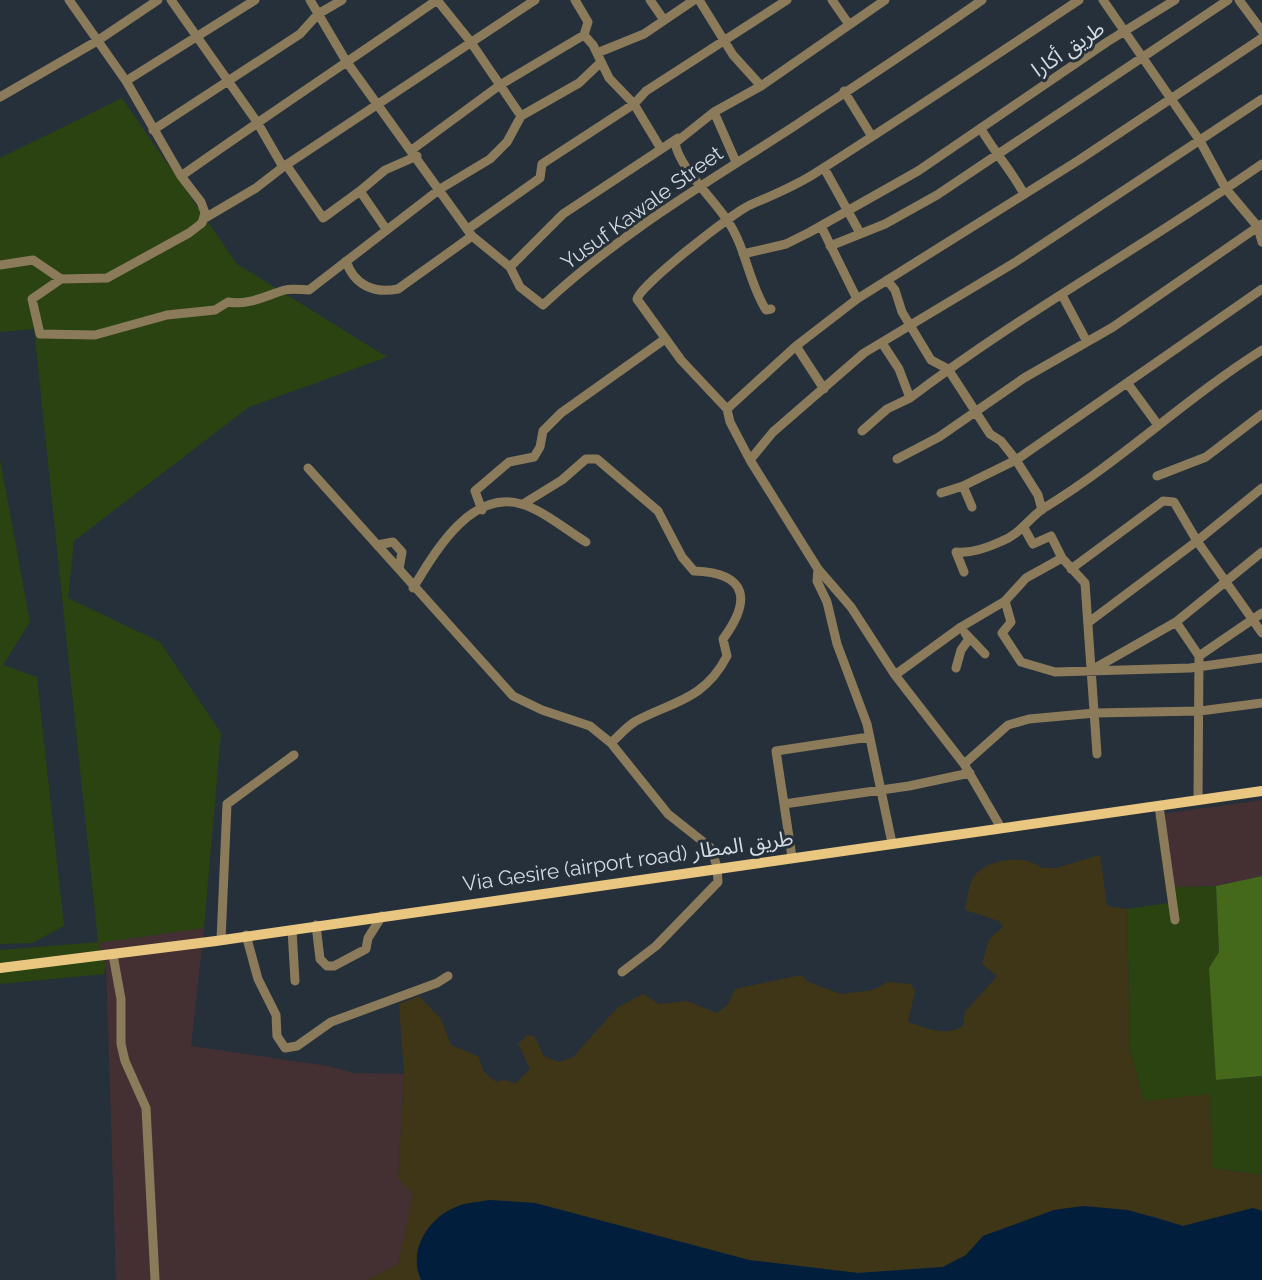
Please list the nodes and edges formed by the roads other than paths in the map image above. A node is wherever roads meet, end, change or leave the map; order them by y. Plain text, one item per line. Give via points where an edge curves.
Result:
1 (69, 0) edge
2 (158, 0) edge
3 (171, 0) edge
4 (255, 0) edge
5 (310, 0) edge
6 (342, 0) edge
7 (437, 0) edge
8 (535, 0) edge
9 (575, 0) edge
10 (650, 0) edge
11 (696, 0) edge
12 (787, 0) edge
13 (832, 0) edge
14 (885, 0) edge
15 (982, 0) edge
16 (1079, 0) edge
17 (1103, 0) edge
18 (1175, 0) edge
19 (1228, 0) edge
20 (1239, 0) edge
21 (969, 4) edge
22 (318, 14) junction
23 (664, 20) junction
24 (848, 23) junction
25 (1262, 31) edge
26 (1127, 33) junction
27 (583, 35) junction
28 (196, 36) junction
29 (1262, 38) edge
30 (97, 41) junction
31 (470, 41) junction
32 (724, 42) junction
33 (599, 57) junction
34 (1143, 57) junction
35 (346, 61) junction
36 (227, 80) junction
37 (126, 81) junction
38 (500, 85) junction
39 (761, 86) junction
40 (844, 92) junction
41 (0, 97) edge
42 (1170, 98) junction
43 (1262, 99) edge
44 (377, 104) junction
45 (634, 104) junction
46 (714, 112) junction
47 (521, 116) junction
48 (257, 122) junction
49 (981, 129) junction
50 (153, 130) junction
51 (871, 135) junction
52 (679, 137) junction
53 (1199, 141) junction
54 (661, 149) junction
55 (415, 153) junction
56 (997, 156) junction
57 (736, 162) junction
58 (1262, 164) edge
59 (285, 167) junction
60 (824, 167) junction
61 (181, 176) junction
62 (699, 184) junction
63 (440, 189) junction
64 (1226, 189) junction
65 (360, 191) junction
66 (1024, 194) junction
67 (849, 212) junction
68 (205, 218) junction
69 (727, 220) junction
70 (821, 226) junction
71 (1260, 226) edge
72 (386, 229) junction
73 (470, 232) junction
74 (860, 233) junction
75 (1262, 242) edge
76 (830, 246) junction
77 (743, 254) junction
78 (346, 261) junction
79 (0, 265) edge
80 (510, 267) junction
81 (61, 279) junction
82 (887, 280) junction
83 (1262, 289) edge
84 (1062, 295) junction
85 (857, 299) junction
86 (771, 309) dead end
87 (911, 325) junction
88 (665, 339) junction
89 (1087, 342) junction
90 (882, 343) junction
91 (796, 346) junction
92 (1262, 350) edge
93 (948, 369) junction
94 (1128, 384) junction
95 (824, 389) junction
96 (910, 398) junction
97 (727, 409) junction
98 (974, 411) junction
99 (1262, 414) edge
100 (1158, 425) junction
101 (862, 430) dead end
102 (897, 459) dead end
103 (750, 460) junction
104 (1016, 460) junction
105 (308, 468) dead end
106 (1157, 476) dead end
107 (963, 486) junction
108 (1262, 488) edge
109 (940, 493) dead end
110 (523, 504) junction
111 (972, 507) dead end
112 (481, 510) junction
113 (1042, 510) junction
114 (1024, 528) junction
115 (1197, 541) junction
116 (586, 542) dead end
117 (1262, 552) edge
118 (1062, 558) junction
119 (818, 569) junction
120 (1071, 569) junction
121 (964, 572) dead end
122 (1223, 582) junction
123 (413, 588) junction
124 (1005, 601) junction
125 (1262, 613) edge
126 (1251, 621) junction
127 (1089, 622) junction
128 (1176, 622) junction
129 (963, 630) junction
130 (1262, 633) edge
131 (985, 654) dead end
132 (1262, 658) edge
133 (1198, 661) junction
134 (956, 668) dead end
135 (1093, 670) junction
136 (895, 675) junction
137 (1262, 703) edge
138 (1200, 710) junction
139 (1095, 713) junction
140 (869, 737) junction
141 (611, 743) junction
142 (1097, 754) dead end
143 (294, 755) dead end
144 (964, 764) junction
145 (970, 773) junction
146 (881, 788) junction
147 (1262, 791) edge
148 (1198, 799) junction
149 (784, 804) junction
150 (1159, 806) junction
151 (1000, 826) junction
152 (892, 843) junction
153 (792, 857) junction
154 (717, 867) junction
155 (382, 916) junction
156 (1175, 920) dead end
157 (316, 925) junction
158 (292, 930) junction
159 (246, 935) junction
160 (221, 940) junction
161 (113, 955) junction
162 (0, 968) edge
163 (622, 972) dead end
164 (448, 976) dead end
165 (295, 981) dead end
166 (155, 1280) edge

1 - 30 street
2 - 30 street
3 - 28 street
4 - 28 street
5 - 22 street, Yusuf Kawale Street
6 - 22 street
7 - 31 street
7 - 35 street
8 - 31 street
9 - 27 street via 589,22
10 - 23 street
11 - 23 street
11 - 32 street
12 - 32 street
13 - 24 street
14 - 24 street
15 - 21 street, Yusuf Kawale Street
16 - 51 street
17 - 26 street
18 - 26 street, طريق أكارا
19 - 34 street
20 - 25 street
21 - 40 street, Yusuf Kawale Street
22 - 35 street, Yusuf Kawale Street
22 - 36 street via 300,34
23 - 33 street
24 - 39 street
26 - 34 street
26 - 49 street, طريق أكارا
27 - 33 street
27 - 38 street
28 - 36 street
28 - 37 street
29 - 42 street
30 - 37 street
30 - 41 street
31 - 38 street
31 - 44 street
32 - 39 street
32 - 45 street via 646,91
33 - 45 street via 610,78
33 - 47 street via 579,83
34 - 42 street
34 - 56 street
35 - 44 street, Yusuf Kawale Street
35 - 48 street
36 - 48 street
36 - 50 street
37 - 50 street
38 - 47 street
38 - 55 street
39 - 46 street
40 - 51 street
40 - 57 street, Yusuf Kawale Street
42 - 53 street
42 - 66 street
43 - 53 street
44 - 55 street, Yusuf Kawale Street
44 - 59 street
45 - 54 street
45 - 73 street via 542,164 540,178
46 - 52 street
46 - 57 street
47 - 63 street via 507,142 490,159
48 - 59 street
48 - 61 street
49 - 56 street
49 - 67 street, طريق أكارا
50 - 61 street
51 - 60 street
52 - 54 street
52 - 62 street via 676,149
53 - 64 street
53 - 87 street
54 - 80 street via 563,215
55 - 63 street, Yusuf Kawale Street
55 - 65 street
56 - 66 street via 1014,171
56 - 74 street via 912,210
57 - 62 street, Yusuf Kawale Street
58 - 64 street
59 - 65 street via 323,218
59 - 68 street
60 - 67 street
60 - 69 street
61 - 68 street via 201,202
62 - 69 street
62 - 80 street, Yusuf Kawale Street via 610,247 543,304 520,287
63 - 72 street
63 - 73 street, Yusuf Kawale Street
64 - 71 street
64 - 84 street
65 - 72 street
66 - 82 street
67 - 70 street, طريق أكارا
67 - 74 street
68 - 81 street via 189,233 107,278
69 - 77 street
69 - 88 street via 637,295
70 - 76 street
70 - 77 street, طريق أكارا via 786,244
71 - 75 street
71 - 89 street
72 - 78 street
73 - 78 street via 398,289 385,292 364,285
73 - 80 street, Yusuf Kawale Street
74 - 76 street
76 - 85 street
77 - 86 street via 758,298 766,310
78 - 81 street via 309,290 285,290 95,335 40,334 32,299
79 - 81 street via 33,260
82 - 85 street
82 - 87 street
83 - 94 street
84 - 89 street
84 - 93 street
85 - 91 street
87 - 90 street
87 - 93 street via 931,360
88 - 97 street
88 - 112 street via 561,413 543,431 534,457 509,462 475,491
89 - 98 street
90 - 95 street
90 - 96 street
91 - 95 street
91 - 97 street
92 - 100 street
93 - 96 street
93 - 98 street
94 - 100 street
94 - 104 street
95 - 103 street via 773,432
96 - 101 street via 887,408
97 - 103 street
98 - 102 street via 939,437
98 - 104 street
99 - 106 street via 1206,457
100 - 113 street via 1080,488
103 - 119 street
104 - 107 street
104 - 113 street
105 - 123 street
107 - 109 street
107 - 111 street
108 - 115 street
110 - 112 street via 499,503
110 - 116 street
110 - 141 street via 586,459 597,458 658,511 694,571 729,579 741,595 735,625 723,639 727,656 719,672 690,698 634,722
112 - 123 street via 438,548
113 - 114 street
114 - 118 street via 1033,544 1051,536
114 - 121 street via 1004,541 956,552
115 - 120 street via 1174,502 1163,502
115 - 122 street
115 - 127 street
117 - 122 street
118 - 120 street
118 - 124 street via 1026,578
119 - 136 street via 850,607
119 - 140 street via 817,581
120 - 127 street via 1084,583
122 - 126 street
122 - 128 street
123 - 141 street via 513,696 590,726
124 - 129 street
124 - 135 street via 1011,622 1002,633 1021,662 1055,672
125 - 126 street
126 - 130 street
126 - 133 street
127 - 135 street
128 - 133 street
128 - 135 street
129 - 131 street
129 - 134 street via 969,639
129 - 136 street
132 - 133 street
133 - 135 street
133 - 138 street
135 - 139 street
136 - 144 street
137 - 138 street
138 - 139 street
138 - 148 street
139 - 142 street
139 - 144 street via 1008,725
140 - 146 street
140 - 149 street via 776,751
141 - 154 street via 668,814 711,848
143 - 160 street via 226,804
144 - 145 street
145 - 146 street
145 - 151 street
146 - 149 street
146 - 152 street
147 - 148 main road, Via Gesire (airport road) طريق المطار
148 - 150 main road, Via Gesire (airport road) طريق المطار
149 - 153 street
150 - 151 main road, Via Gesire (airport road) طريق المطار
150 - 156 street
151 - 152 main road, Via Gesire (airport road) طريق المطار
152 - 153 main road, Via Gesire (airport road) طريق المطار
153 - 154 main road, Via Gesire (airport road) طريق المطار
154 - 155 main road, Via Gesire (airport road) طريق المطار
154 - 163 street via 718,883
155 - 157 main road, Via Gesire (airport road) طريق المطار
155 - 157 street via 366,949 334,966 320,960
157 - 158 main road, Via Gesire (airport road) طريق المطار
158 - 159 main road, Via Gesire (airport road) طريق المطار
158 - 165 street
159 - 160 main road, Via Gesire (airport road) طريق المطار
159 - 164 street via 258,979 276,1015 277,1036 285,1048 297,1046 331,1022
160 - 161 main road, Via Gesire (airport road) طريق المطار
161 - 162 main road, Via Gesire (airport road) طريق المطار
161 - 166 street via 123,1053 146,1108

